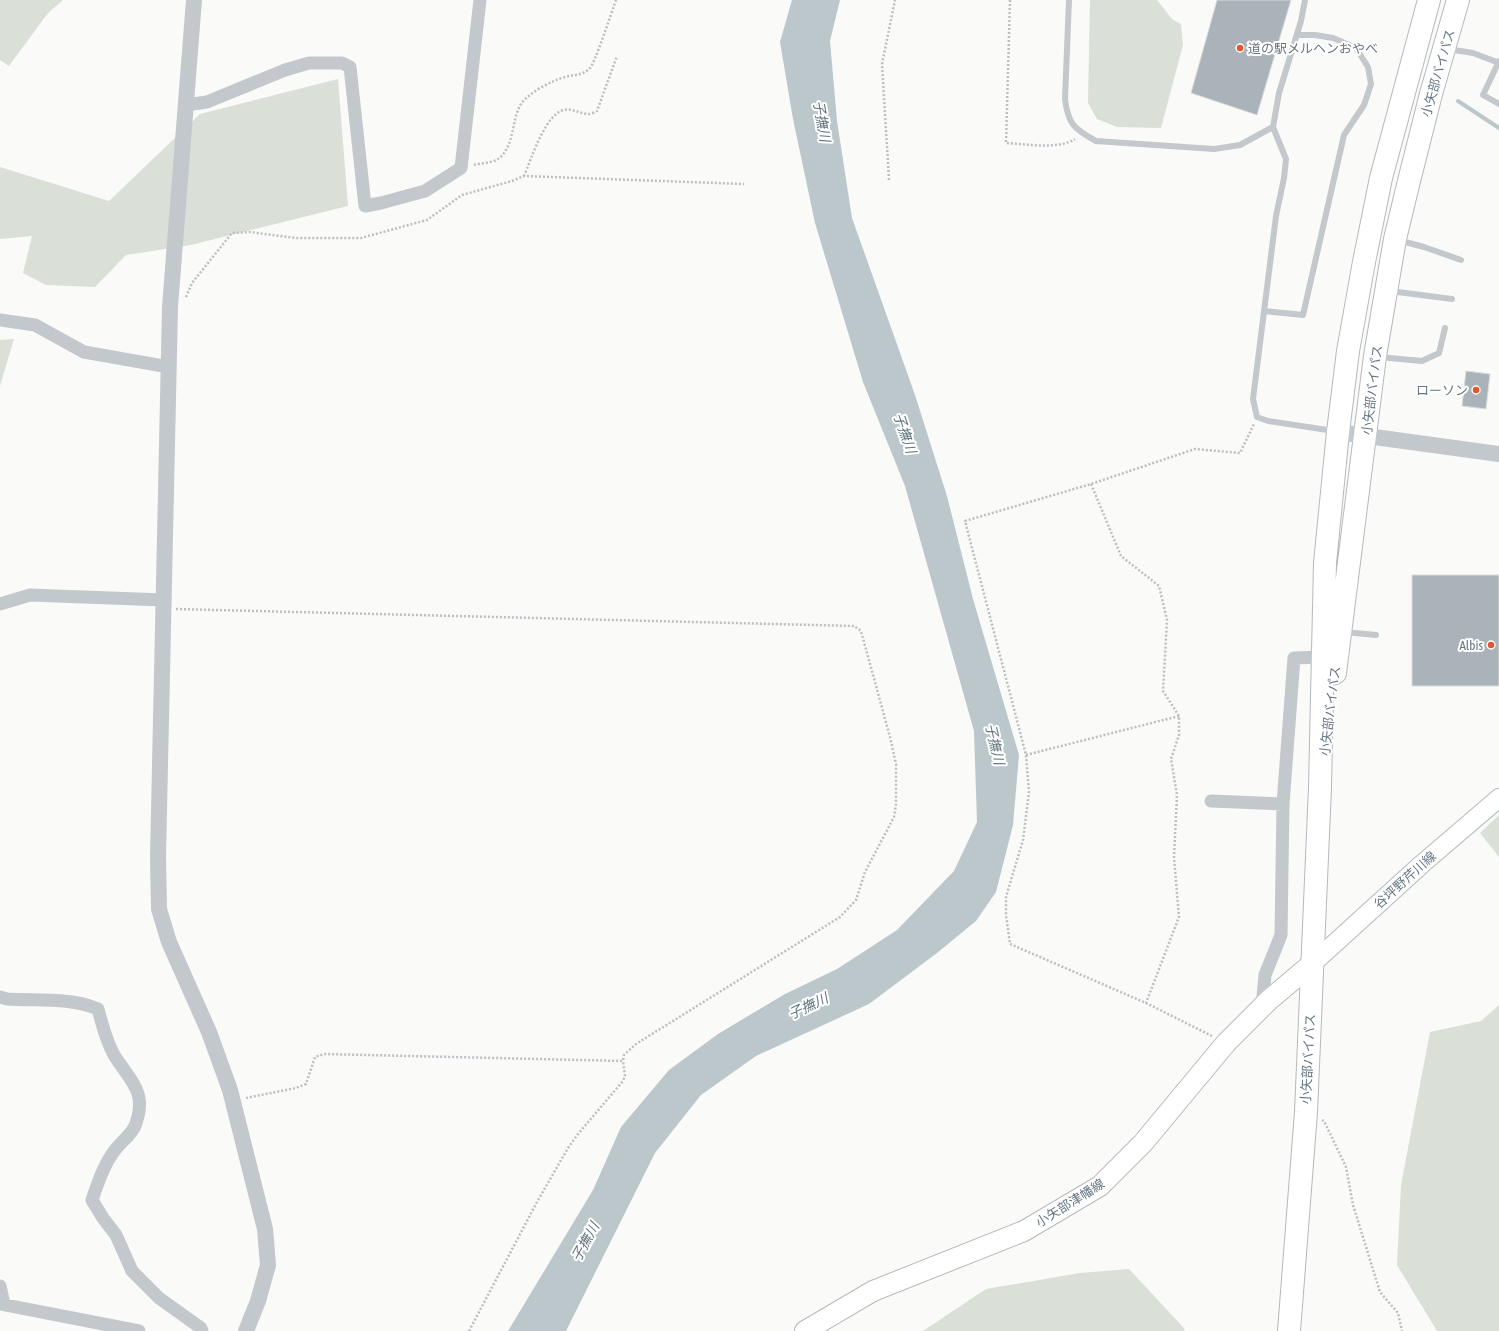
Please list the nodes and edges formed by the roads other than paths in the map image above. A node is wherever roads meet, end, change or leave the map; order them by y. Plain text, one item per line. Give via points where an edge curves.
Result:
1 (194, 0) edge
2 (480, 0) edge
3 (1069, 0) edge
4 (1305, 0) edge
5 (1429, 0) edge
6 (1458, 0) edge
7 (1297, 35) junction
8 (1444, 48) junction
9 (1499, 62) edge
10 (1499, 104) edge
11 (186, 105) junction
12 (1273, 126) junction
13 (1395, 240) junction
14 (1461, 260) dead end
15 (1387, 291) junction
16 (1452, 299) dead end
17 (1264, 311) junction
18 (0, 320) edge
19 (1445, 328) dead end
20 (1375, 356) junction
21 (169, 367) junction
22 (1338, 432) junction
23 (1366, 436) junction
24 (1499, 453) edge
25 (0, 604) edge
26 (164, 604) junction
27 (1340, 632) junction
28 (1376, 635) dead end
29 (1323, 657) junction
30 (1320, 787) junction
31 (1499, 798) edge
32 (1211, 801) dead end
33 (1283, 804) junction
34 (1313, 963) junction
35 (0, 997) edge
36 (1262, 1007) junction
37 (0, 1286) edge
38 (2, 1304) edge
39 (139, 1331) edge
40 (202, 1331) edge
41 (246, 1331) edge
42 (806, 1331) edge
43 (1289, 1331) edge

1 - 11 street
2 - 11 street via 461,168 425,191 365,206 350,67 342,63 309,63 285,70 207,102
3 - 12 lane via 1065,99 1067,114 1080,132 1096,141 1214,149 1240,145
4 - 7 lane
5 - 22 highway, 小矢部バイパス via 1381,178 1351,336
6 - 8 highway, 小矢部バイパス
7 - 12 lane via 1279,93
7 - 17 lane via 1333,38 1356,48 1368,67 1371,84 1364,105 1344,135 1303,315
8 - 9 lane via 1473,53
8 - 13 highway, 小矢部バイパス
9 - 10 lane via 1483,96
11 - 21 street via 170,307
12 - 17 lane via 1286,159
13 - 14 lane
13 - 15 highway, 小矢部バイパス
15 - 16 lane
15 - 20 highway, 小矢部バイパス
17 - 22 lane via 1253,399 1257,417
18 - 21 street via 35,325 84,352
19 - 20 lane via 1439,353 1422,361
20 - 23 highway, 小矢部バイパス
21 - 26 street
22 - 23 street
22 - 29 highway, 小矢部バイパス via 1326,563
23 - 24 street
23 - 27 highway, 小矢部バイパス
25 - 26 street via 30,595
26 - 41 street via 159,909 169,942 209,1032 230,1090 265,1230 268,1265
27 - 28 lane
27 - 30 highway, 小矢部バイパス
29 - 30 highway, 小矢部バイパス
29 - 33 street via 1294,658
30 - 34 highway, 小矢部バイパス
31 - 34 main road, 谷坪野芹川線
32 - 33 street
33 - 36 street via 1281,935 1265,975
34 - 36 main road, 小矢部津幡線
34 - 43 highway, 小矢部バイパス via 1306,1112
35 - 40 street via 20,1000 68,1000 98,1008 103,1030 114,1054 138,1089 140,1103 134,1128 108,1161 92,1200 116,1234 132,1271 159,1298
36 - 42 main road, 小矢部津幡線 via 1226,1043 1143,1143 1100,1186 1024,1231 873,1291
37 - 38 street
38 - 39 street

